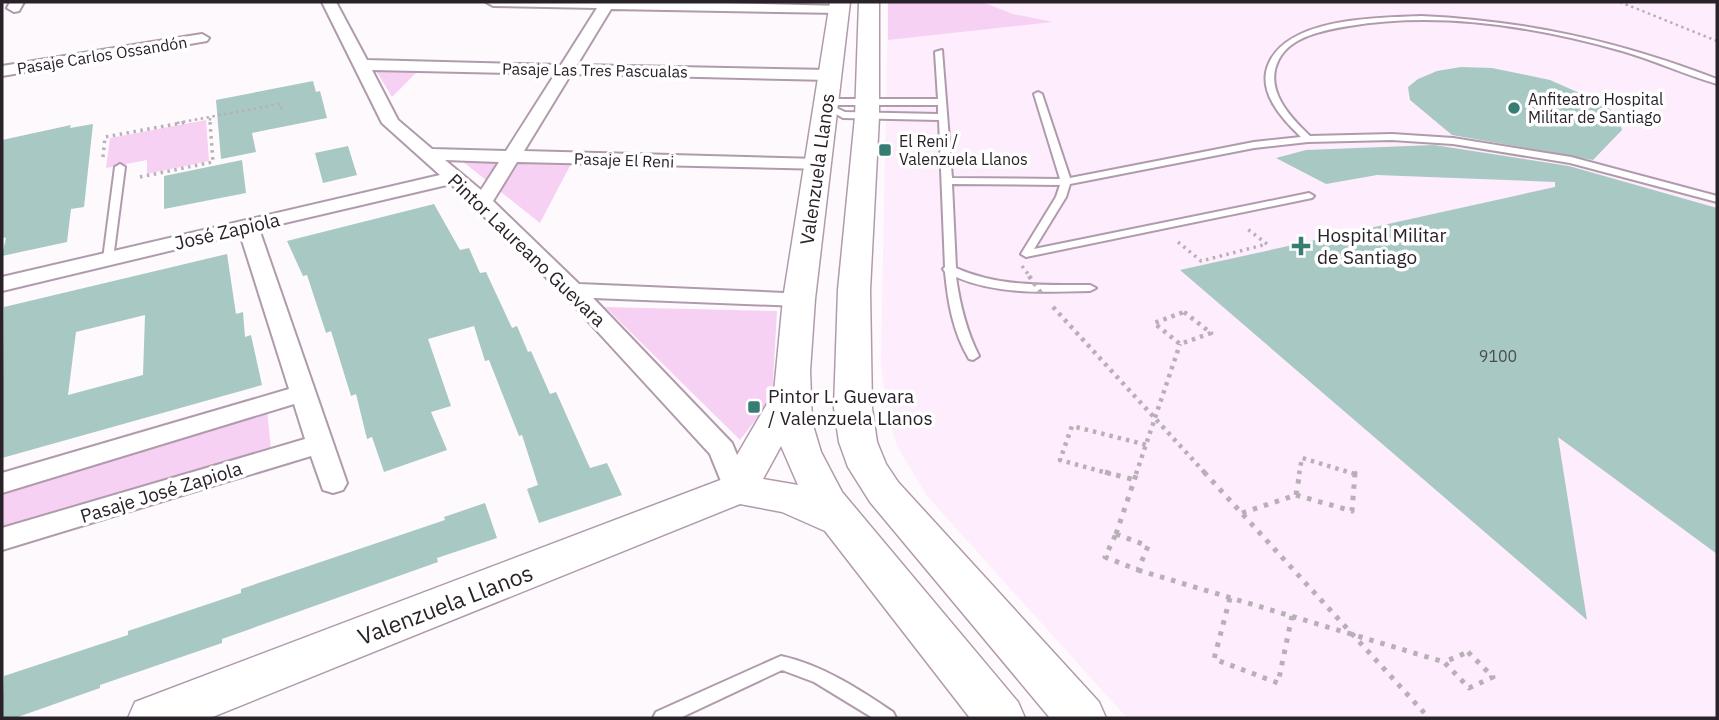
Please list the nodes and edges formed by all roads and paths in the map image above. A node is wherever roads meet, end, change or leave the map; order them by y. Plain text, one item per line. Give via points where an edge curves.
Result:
1 (329, 2) edge
2 (493, 2) edge
3 (869, 2) edge
4 (1620, 2) edge
5 (607, 3) edge
6 (840, 6) edge
7 (202, 38) dead end
8 (1717, 41) edge
9 (939, 52) dead end
10 (359, 65) junction
11 (566, 69) junction
12 (2, 71) edge
13 (1717, 82) edge
14 (1038, 94) dead end
15 (827, 95) junction
16 (941, 102) junction
17 (866, 110) junction
18 (282, 111) dead end
19 (942, 117) junction
20 (210, 118) junction
21 (1308, 139) junction
22 (428, 154) junction
23 (511, 157) junction
24 (819, 165) junction
25 (120, 167) joint
26 (452, 178) junction
27 (118, 181) junction
28 (947, 181) junction
29 (1066, 183) junction
30 (1309, 196) dead end
31 (1717, 199) edge
32 (483, 202) junction
33 (1226, 213) junction
34 (248, 226) junction
35 (1161, 228) junction
36 (108, 259) junction
37 (1021, 266) dead end
38 (948, 268) junction
39 (2, 284) edge
40 (1090, 288) dead end
41 (573, 291) junction
42 (799, 299) junction
43 (1180, 344) junction
44 (972, 356) dead end
45 (303, 393) junction
46 (791, 394) junction
47 (1155, 418) junction
48 (320, 444) junction
49 (1147, 445) junction
50 (1135, 480) junction
51 (2, 483) edge
52 (333, 483) dead end
53 (737, 489) junction
54 (1296, 495) junction
55 (1242, 513) junction
56 (840, 520) junction
57 (1116, 534) junction
58 (2, 539) edge
59 (1138, 570) junction
60 (1230, 597) junction
61 (1292, 616) junction
62 (1351, 634) junction
63 (1444, 662) junction
64 (153, 718) edge
65 (662, 718) edge
66 (887, 718) edge
67 (1000, 718) edge
68 (1081, 718) edge
69 (1429, 718) edge

1 - 10 street, Pintor Laureano Guevara
2 - 5 street
3 - 17 main road, Valenzuela Llanos
4 - 8 path
5 - 6 street
5 - 11 street
6 - 15 main road, Valenzuela Llanos
7 - 12 street, Pasaje Carlos Ossandón
9 - 16 lane
10 - 11 street, Pasaje Las Tres Pascualas
10 - 22 street, Pintor Laureano Guevara via 391,123
11 - 15 street, Pasaje Las Tres Pascualas
11 - 23 street
13 - 21 lane via 1639,52 1547,31 1447,18 1365,20 1308,34 1282,49 1273,61 1273,94 1279,108
14 - 29 lane
15 - 17 lane
15 - 17 lane via 843,115
15 - 24 main road, Valenzuela Llanos
16 - 17 lane
16 - 19 lane
17 - 19 lane
17 - 68 main road, Valenzuela Llanos via 854,290 853,408 858,442 884,492
18 - 20 path via 280,104
19 - 28 lane
20 - 25 path via 105,137 102,170
20 - 27 path via 213,162
21 - 29 lane via 1254,145
21 - 31 lane via 1453,141 1571,160
22 - 23 street, Pasaje El Reni
22 - 26 street, Pintor Laureano Guevara
23 - 24 street, Pasaje El Reni
23 - 32 street
24 - 42 main road, Valenzuela Llanos
25 - 27 lane
26 - 32 street, Pintor Laureano Guevara
26 - 34 street, José Zapiola
27 - 36 lane
28 - 29 lane
28 - 38 lane
29 - 35 lane via 1026,254
30 - 33 lane
32 - 41 street, Pintor Laureano Guevara
33 - 35 lane
33 - 35 path via 1267,244 1201,261
34 - 36 street, José Zapiola
34 - 45 street
36 - 39 street, José Zapiola
37 - 47 path, bridge
38 - 40 lane via 1004,288
38 - 44 lane via 964,343
41 - 42 street
41 - 53 street, Pintor Laureano Guevara via 722,450
42 - 46 main road, Valenzuela Llanos
43 - 43 path via 1171,337 1154,323 1184,312 1210,333
43 - 47 path
45 - 48 street
45 - 51 street
46 - 53 main road, Valenzuela Llanos
46 - 56 main road via 802,452
47 - 49 path
47 - 55 path
48 - 52 street
48 - 58 street, Pasaje José Zapiola
49 - 50 path
49 - 50 path via 1072,426 1060,460
50 - 57 path
53 - 56 main road via 790,498
53 - 64 main road, Valenzuela Llanos
54 - 54 path via 1352,511 1355,473 1302,458
54 - 55 path
55 - 62 path
56 - 67 main road
57 - 59 path via 1148,546
57 - 59 path via 1105,557
59 - 60 path
60 - 61 path
60 - 61 path via 1214,659 1278,683
61 - 62 path
62 - 63 path
62 - 69 path
63 - 63 path via 1468,652 1493,677 1469,688
65 - 66 lane via 781,663 791,664

